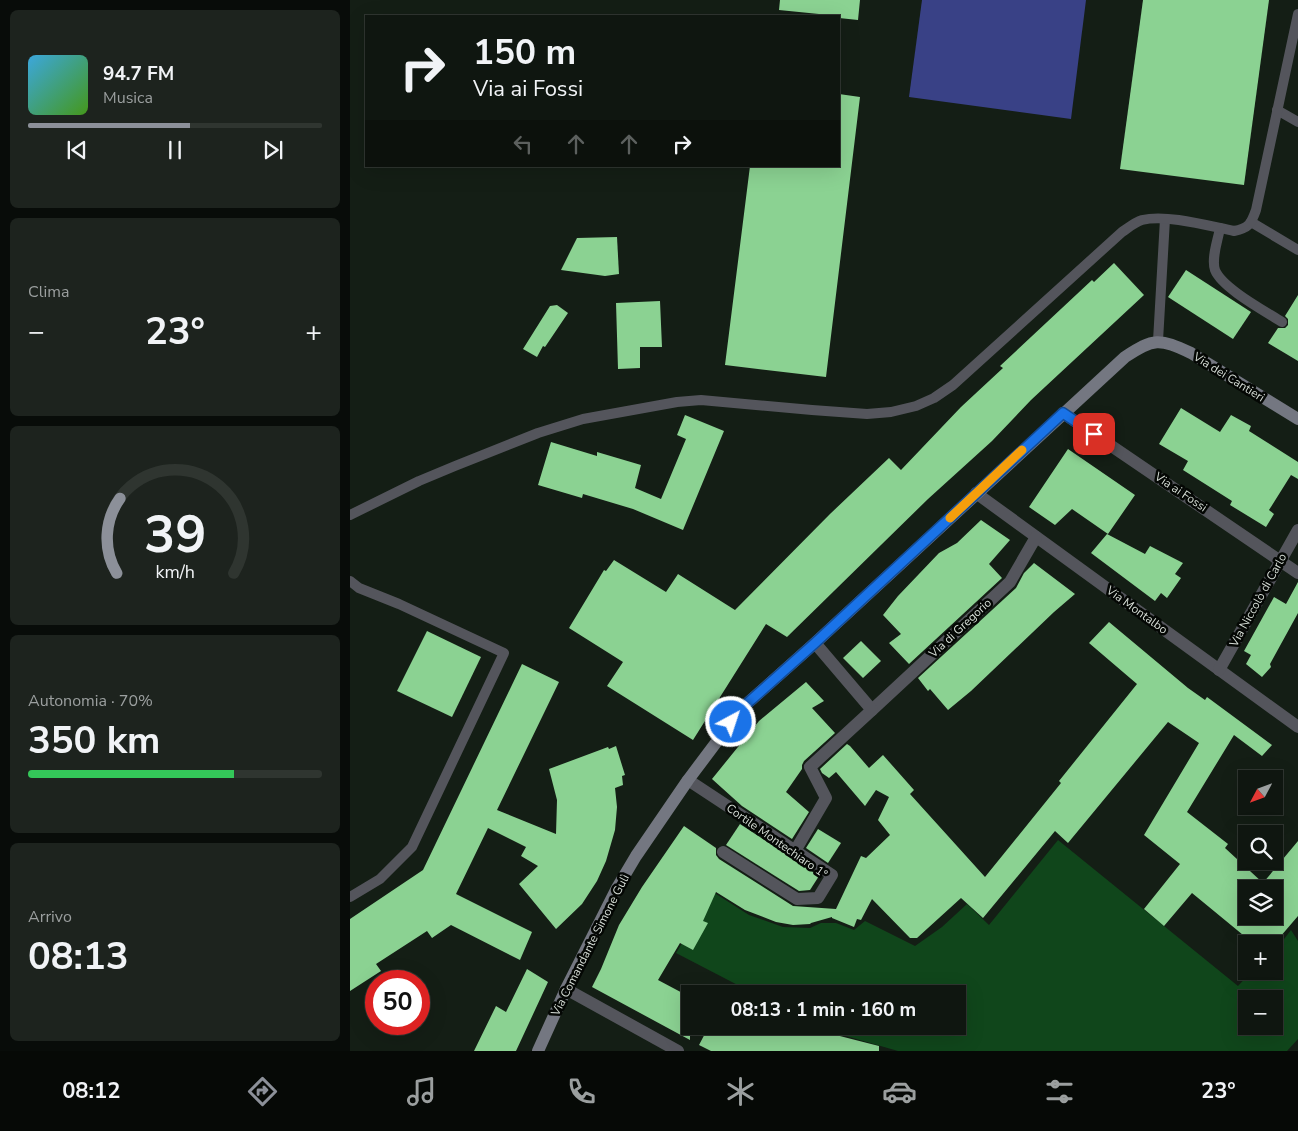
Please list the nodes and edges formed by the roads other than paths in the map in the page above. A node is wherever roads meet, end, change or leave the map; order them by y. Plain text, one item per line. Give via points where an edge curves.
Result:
1 (1298, 14) edge
2 (1277, 110) junction
3 (1298, 122) edge
4 (1165, 219) junction
5 (1251, 222) junction
6 (1220, 228) junction
7 (1298, 250) edge
8 (1282, 322) dead end
9 (1158, 341) junction
10 (1063, 413) junction
11 (1298, 419) edge
12 (976, 493) junction
13 (350, 515) edge
14 (1298, 530) edge
15 (1036, 537) junction
16 (1280, 560) junction
17 (1298, 573) edge
18 (350, 582) edge
19 (815, 643) junction
20 (1219, 670) junction
21 (872, 710) junction
22 (1298, 727) edge
23 (688, 780) junction
24 (795, 851) junction
25 (723, 852) dead end
26 (350, 897) edge
27 (566, 989) junction
28 (538, 1051) edge
29 (678, 1051) edge

1 - 2 lane
2 - 3 lane
2 - 5 lane
4 - 6 lane
4 - 9 lane
4 - 13 lane via 1142,220 1122,232 953,385 916,406 867,414 701,400 582,419 446,470
5 - 6 lane via 1244,229
5 - 7 lane
6 - 8 lane via 1214,269 1220,280
9 - 10 main road, Via Comandante Simone Gulì via 1125,357
9 - 11 main road, Via dei Cantieri via 1191,353
10 - 12 main road, Via Comandante Simone Gulì
10 - 16 street, Via ai Fossi
12 - 15 street, Via Montalbo
12 - 19 main road, Via Comandante Simone Gulì
14 - 16 street, Via Niccolò di Carlo
15 - 20 street, Via Montalbo
15 - 21 street, Via di Gregorio via 1010,582
16 - 17 street, Via ai Fossi
16 - 20 street, Via Niccolò di Carlo
18 - 26 lane via 504,652 412,847 380,879
19 - 21 street
19 - 23 main road, Via Comandante Simone Gulì via 742,708
20 - 22 street, Via Montalbo
21 - 24 street, Via di Gregorio via 810,767 826,798
23 - 24 street, Cortile Montechiaro 1°
23 - 27 main road, Via Comandante Simone Gulì via 616,888
24 - 25 street, Cortile Montechiaro 1° via 832,875 818,898 797,899
27 - 28 main road, Via Comandante Simone Gulì
27 - 29 street

